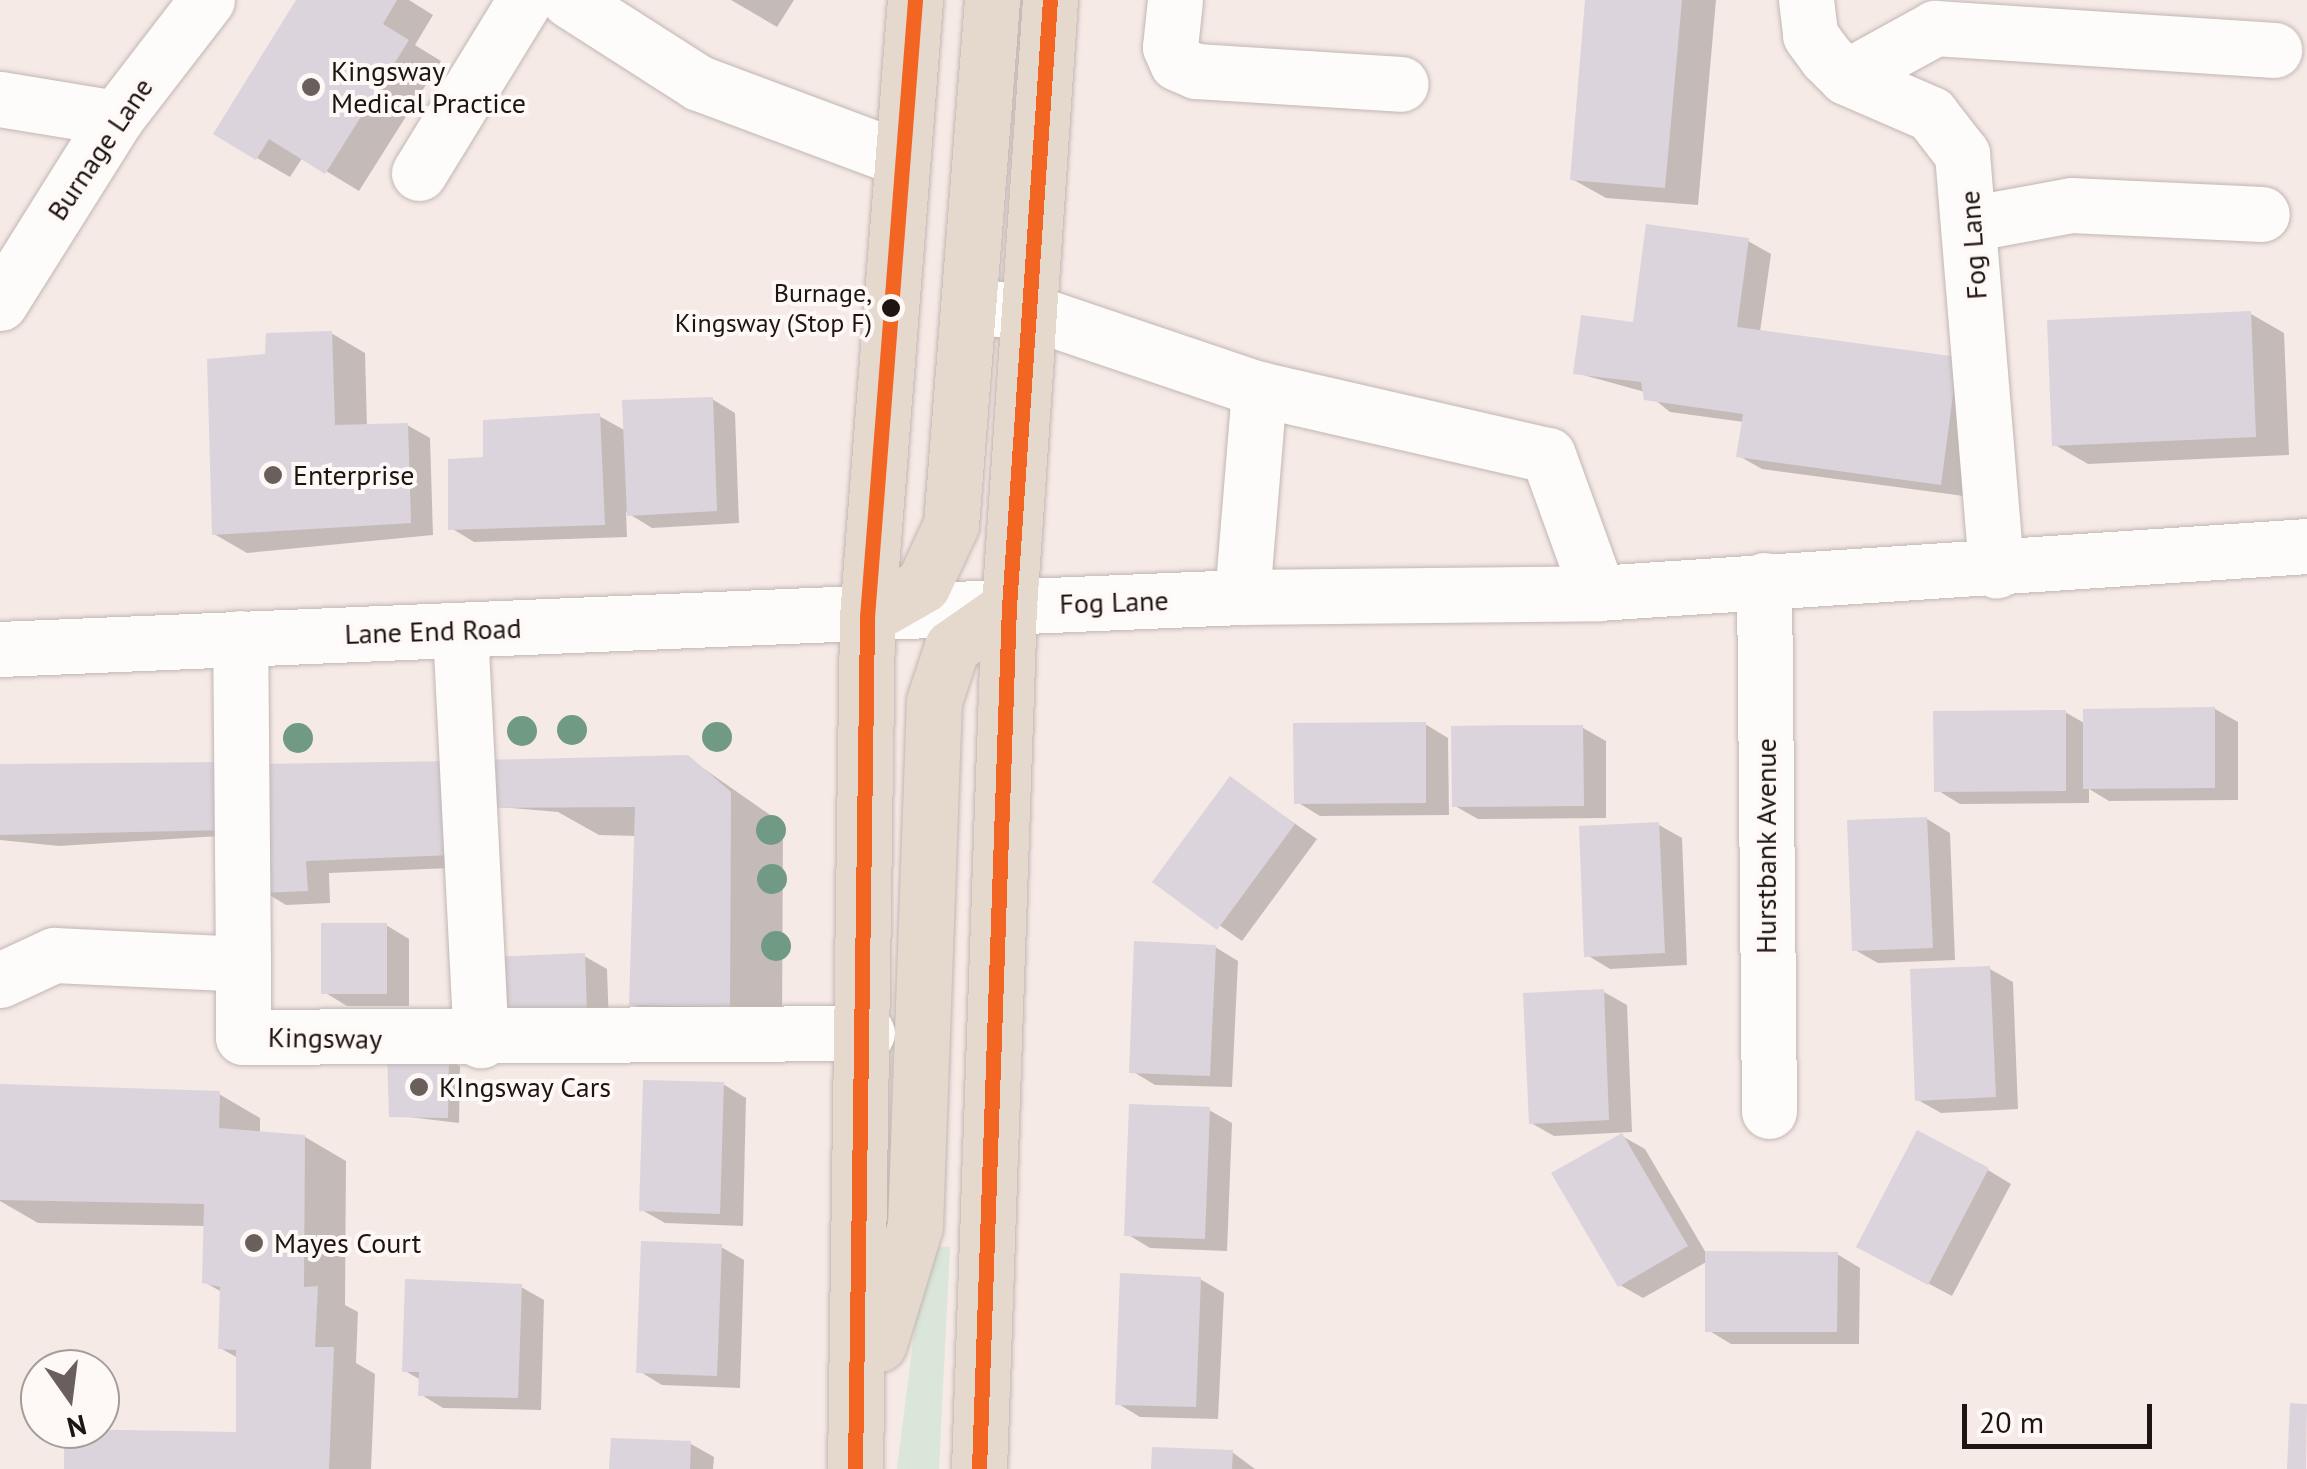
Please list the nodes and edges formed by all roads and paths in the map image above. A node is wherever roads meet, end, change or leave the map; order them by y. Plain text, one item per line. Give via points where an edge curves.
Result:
1 (207, 0) edge
2 (525, 0) edge
3 (569, 0) edge
4 (914, 0) edge
5 (992, 0) edge
6 (1050, 0) edge
7 (1175, 0) edge
8 (1806, 0) edge
9 (2274, 50) dead end
10 (1846, 77) junction
11 (1401, 84) dead end
12 (0, 99) edge
13 (116, 118) junction
14 (897, 157) junction
15 (419, 174) dead end
16 (2262, 214) dead end
17 (1974, 223) junction
18 (0, 302) edge
19 (970, 306) junction
20 (1028, 311) junction
21 (1260, 389) junction
22 (2307, 546) edge
23 (1996, 571) junction
24 (1764, 580) junction
25 (1598, 594) junction
26 (1242, 597) junction
27 (1009, 606) junction
28 (867, 617) junction
29 (460, 630) junction
30 (240, 638) junction
31 (0, 649) edge
32 (243, 964) junction
33 (0, 980) edge
34 (867, 1033) junction
35 (481, 1040) junction
36 (1769, 1111) dead end
37 (859, 1410) junction
38 (855, 1469) edge
39 (979, 1469) edge

1 - 13 street, Burnage Lane
2 - 15 street
3 - 14 street via 698,83
4 - 14 highway
5 - 19 highway
6 - 20 highway
7 - 11 street via 1170,47 1186,67
8 - 10 street, Fog Lane via 1810,35
9 - 10 street via 1935,28
10 - 17 street, Fog Lane via 1931,114 1946,130 1962,154
12 - 13 street
13 - 18 street, Burnage Lane
14 - 28 highway
16 - 17 street via 2070,205
17 - 23 street, Fog Lane
19 - 20 street
19 - 28 highway via 940,560 923,586
20 - 21 street
20 - 27 highway
21 - 25 street via 1548,455
21 - 26 street
22 - 23 street, Fog Lane
23 - 24 street, Fog Lane
24 - 25 street, Fog Lane
24 - 36 street, Hurstbank Avenue
25 - 26 street, Fog Lane
26 - 27 street, Fog Lane
27 - 28 street, Fog Lane
27 - 37 highway via 952,647 934,701 915,1226
27 - 39 highway
28 - 29 street, Lane End Road
28 - 34 highway
29 - 30 street, Lane End Road
29 - 35 street
30 - 31 street, Lane End Road
30 - 32 street
32 - 33 street via 54,955
32 - 35 street, Kingsway via 243,1037
34 - 35 street
34 - 37 highway
37 - 38 highway

